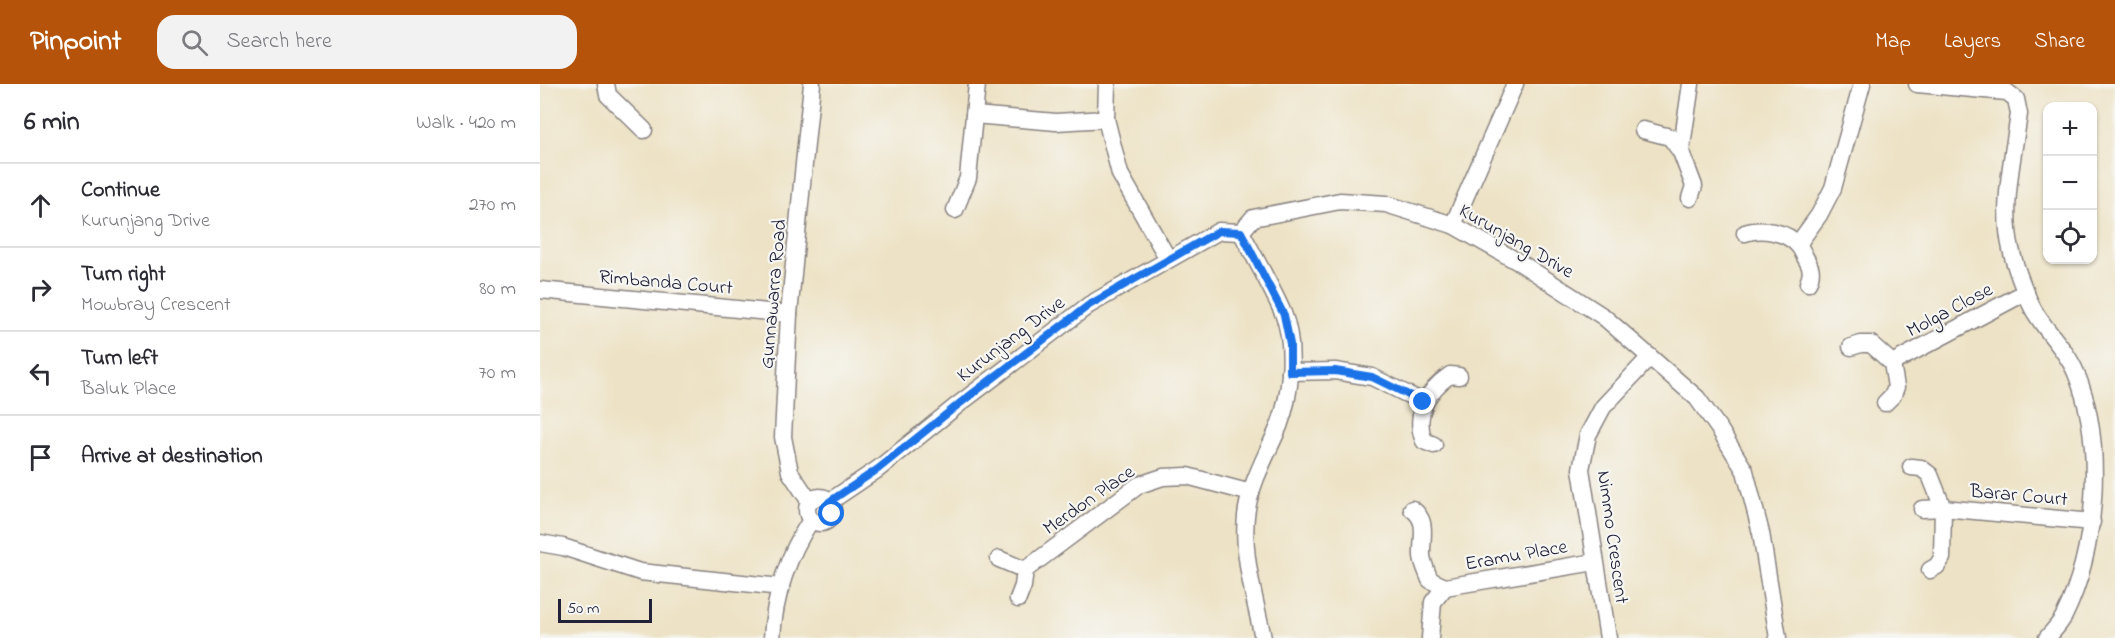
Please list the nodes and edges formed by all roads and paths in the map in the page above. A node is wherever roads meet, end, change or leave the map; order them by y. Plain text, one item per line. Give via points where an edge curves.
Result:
1 (606, 84) edge
2 (812, 84) edge
3 (976, 84) edge
4 (1107, 84) edge
5 (1515, 84) edge
6 (1690, 84) edge
7 (1862, 84) edge
8 (1917, 84) edge
9 (974, 115) junction
10 (1106, 119) junction
11 (644, 129) dead end
12 (1642, 130) dead end
13 (1681, 152) junction
14 (1690, 198) dead end
15 (955, 210) dead end
16 (1453, 225) junction
17 (1241, 232) junction
18 (1745, 233) dead end
19 (1798, 244) junction
20 (1168, 259) junction
21 (1808, 283) dead end
22 (540, 290) edge
23 (2026, 292) junction
24 (789, 314) junction
25 (1851, 347) dead end
26 (1650, 357) junction
27 (1892, 363) junction
28 (1290, 372) junction
29 (1459, 376) dead end
30 (1423, 402) junction
31 (1885, 403) dead end
32 (1434, 445) dead end
33 (1911, 467) dead end
34 (1251, 493) junction
35 (810, 502) junction
36 (829, 502) junction
37 (1943, 508) junction
38 (1412, 509) dead end
39 (1922, 509) dead end
40 (811, 520) junction
41 (2092, 522) junction
42 (540, 543) edge
43 (999, 559) dead end
44 (1595, 562) junction
45 (1025, 570) junction
46 (1930, 570) dead end
47 (781, 587) junction
48 (1444, 587) junction
49 (1018, 599) dead end
50 (772, 638) edge
51 (1263, 638) edge
52 (1430, 638) edge
53 (1608, 638) edge
54 (1778, 638) edge
55 (2047, 638) edge

1 - 11 street via 608,94
2 - 24 street, Gunnawarra Road
3 - 9 street
4 - 10 street
5 - 16 street
6 - 13 street
7 - 19 street via 1833,189
8 - 23 street via 2007,92 2016,99 2019,114 2007,222
9 - 10 street via 1056,122
9 - 15 street via 968,178
10 - 20 street via 1120,174
12 - 13 street via 1670,137
13 - 14 street via 1694,186
16 - 17 street, Kurunjang Drive via 1386,204 1340,201 1253,218
16 - 26 street, Kurunjang Drive via 1604,317
17 - 20 street, Kurunjang Drive via 1219,231
17 - 28 street via 1284,315
18 - 19 street via 1781,234
19 - 21 street via 1811,267
20 - 36 street, Kurunjang Drive via 1089,305 878,469
22 - 24 street, Rimbanda Court
23 - 27 street, Molga Close
23 - 41 street via 2033,309 2076,371 2089,412
24 - 35 street, Gunnawarra Road via 783,437 790,472
25 - 27 street via 1870,344
26 - 44 street, Nimmo Crescent via 1603,407 1588,435 1581,469
26 - 54 street, Kurunjang Drive via 1697,398 1745,471 1761,533
27 - 31 street via 1896,387
28 - 30 street via 1335,371 1372,377
28 - 34 street via 1280,422
29 - 30 street via 1450,375 1437,384
30 - 32 street via 1420,432 1424,441
33 - 37 street, Barar Court via 1930,475
34 - 45 street, Merdon Place via 1186,476 1138,484
34 - 51 street via 1246,546
35 - 36 street via 822,498
35 - 40 street via 807,509
36 - 40 street via 830,518 823,523
37 - 39 street, Barar Court
37 - 41 street, Barar Court
37 - 46 street, Barar Court via 1942,558
38 - 48 street, Eramu Place via 1423,524 1422,559 1430,580
40 - 47 street via 800,537
41 - 55 street via 2082,568 2063,617
42 - 47 street via 640,573
43 - 45 street
44 - 48 street, Eramu Place
44 - 53 street, Nimmo Crescent
45 - 49 street
47 - 50 street
48 - 52 street, Eramu Place via 1433,602

